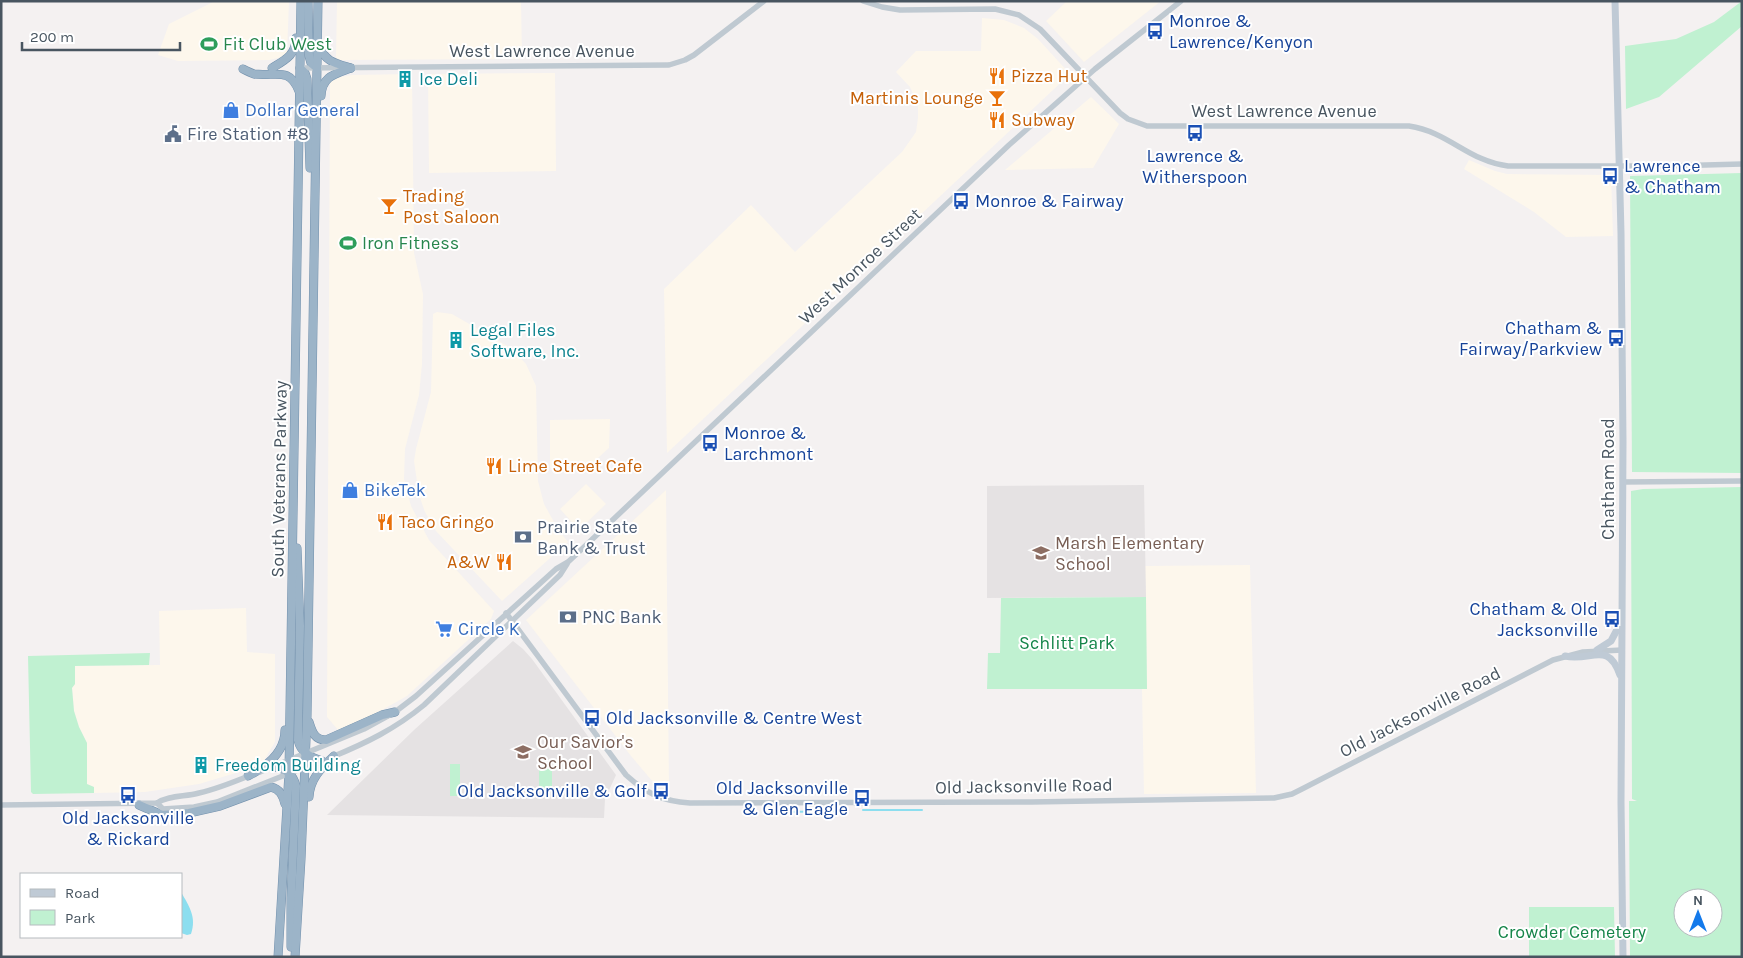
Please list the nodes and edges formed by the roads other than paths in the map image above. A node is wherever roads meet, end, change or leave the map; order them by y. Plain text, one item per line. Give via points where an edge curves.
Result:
1 (297, 1) edge
2 (301, 1) edge
3 (308, 1) edge
4 (318, 1) edge
5 (764, 1) edge
6 (863, 1) edge
7 (1181, 1) edge
8 (1615, 1) edge
9 (317, 43) junction
10 (272, 68) dead end
11 (300, 68) junction
12 (317, 68) junction
13 (351, 68) junction
14 (243, 69) dead end
15 (1086, 78) junction
16 (300, 94) junction
17 (1742, 164) edge
18 (1619, 166) junction
19 (315, 168) junction
20 (315, 218) junction
21 (1742, 481) edge
22 (1623, 482) junction
23 (293, 524) junction
24 (293, 546) junction
25 (568, 562) junction
26 (506, 613) junction
27 (1622, 619) junction
28 (512, 620) junction
29 (1597, 650) junction
30 (1622, 650) junction
31 (1565, 656) junction
32 (1622, 681) junction
33 (395, 712) junction
34 (307, 716) junction
35 (305, 754) junction
36 (334, 756) junction
37 (289, 760) junction
38 (322, 761) junction
39 (273, 767) junction
40 (305, 767) junction
41 (289, 773) junction
42 (248, 776) junction
43 (157, 804) junction
44 (1, 805) edge
45 (139, 805) junction
46 (287, 813) junction
47 (278, 957) edge
48 (294, 957) edge
49 (300, 957) edge
50 (1623, 957) edge

1 - 10 highway via 294,51
2 - 11 highway, South Veterans Parkway
3 - 12 highway via 310,56 311,63
4 - 9 highway, South Veterans Parkway
5 - 13 street, West Lawrence Avenue via 694,55 675,64
6 - 15 street, West Lawrence Avenue via 900,10 995,9 1012,12 1040,29
7 - 15 street, West Monroe Street
8 - 18 main road, Chatham Road
9 - 12 highway, South Veterans Parkway
9 - 13 highway via 328,60
11 - 12 street, West Lawrence Avenue
11 - 16 highway, South Veterans Parkway
11 - 20 highway via 307,79 311,201
12 - 13 street, West Lawrence Avenue
12 - 19 highway, South Veterans Parkway
13 - 19 highway via 330,77 322,88 320,159
14 - 16 highway via 253,74 288,76 295,81
15 - 18 street, West Lawrence Avenue via 1120,113 1147,126 1409,126 1440,135 1474,156 1499,165
15 - 25 street, West Monroe Street via 1009,145
16 - 23 highway, South Veterans Parkway
17 - 18 street, West Lawrence Avenue
18 - 22 main road, Chatham Road
19 - 20 highway, South Veterans Parkway
20 - 34 highway, South Veterans Parkway
21 - 22 street
22 - 27 main road, Chatham Road
23 - 24 highway, South Veterans Parkway
23 - 35 highway via 299,589 298,737
24 - 37 highway, South Veterans Parkway
24 - 42 highway via 288,565 285,736 278,752 266,766
25 - 26 street, West Monroe Street
25 - 28 street, West Monroe Street via 560,575
26 - 28 street, Old Jacksonville Road
26 - 33 street, West Monroe Street
27 - 29 main road via 1614,638
27 - 30 main road, Chatham Road
28 - 31 street, Old Jacksonville Road via 626,775 659,798 697,804 1274,798 1292,794
28 - 36 street, West Monroe Street via 409,717 382,735
29 - 30 street, Old Jacksonville Road
29 - 31 street, Old Jacksonville Road
30 - 32 main road, Chatham Road
31 - 32 main road via 1608,656
32 - 50 main road, Chatham Road
33 - 34 highway via 323,740 312,732
33 - 35 street, West Monroe Street via 374,725
34 - 35 highway, South Veterans Parkway
35 - 37 street, West Monroe Street
35 - 38 highway
35 - 40 highway, South Veterans Parkway
36 - 38 street, West Monroe Street
36 - 49 highway via 316,775 309,790
37 - 39 street
37 - 41 highway, South Veterans Parkway
38 - 40 street, West Monroe Street
39 - 41 highway
39 - 42 street
40 - 41 street, West Monroe Street
40 - 48 highway, South Veterans Parkway
41 - 43 street via 206,805 163,809
41 - 46 highway, South Veterans Parkway
41 - 48 highway via 296,786 291,898
42 - 43 street via 209,791 165,798
43 - 45 street
44 - 45 street
45 - 46 highway via 162,815 190,813 220,806 271,787 280,792
46 - 47 highway, South Veterans Parkway

